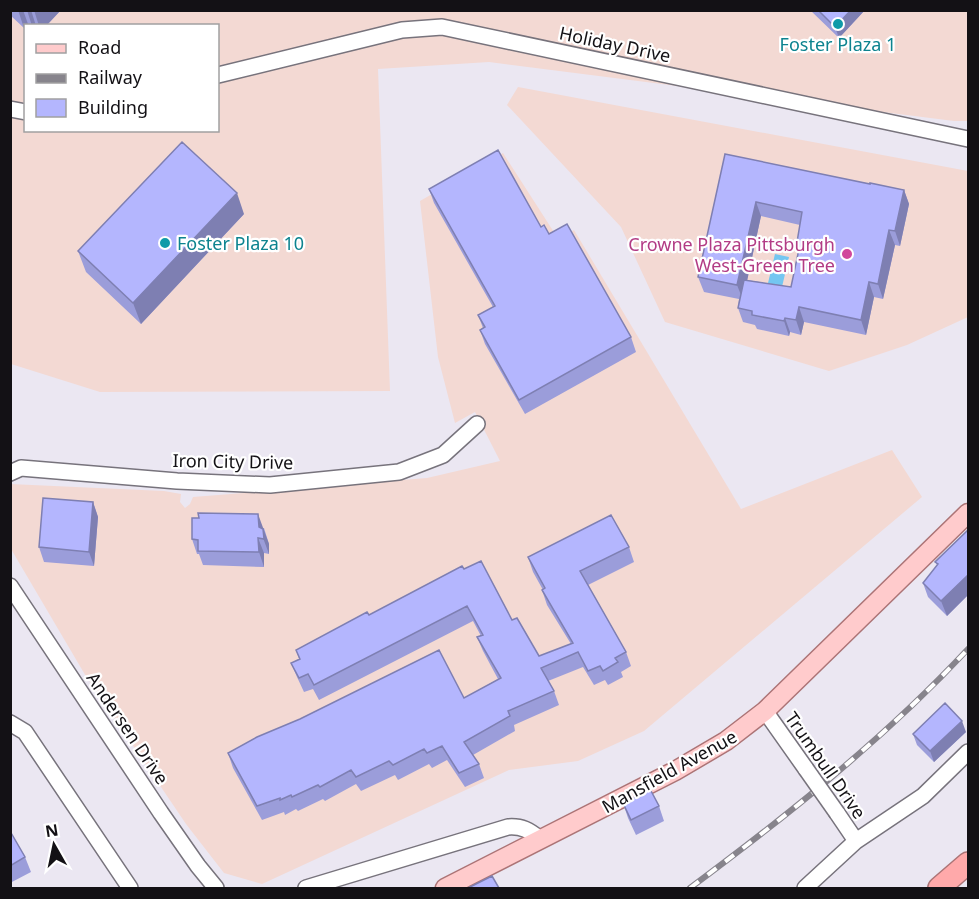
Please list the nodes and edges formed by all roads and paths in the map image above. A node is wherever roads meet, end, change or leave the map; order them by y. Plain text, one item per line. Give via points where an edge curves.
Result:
1 (219, 75) edge
2 (969, 139) edge
3 (477, 424) dead end
4 (10, 473) edge
5 (969, 513) edge
6 (10, 586) edge
7 (765, 711) junction
8 (10, 723) edge
9 (969, 752) edge
10 (540, 839) junction
11 (856, 841) junction
12 (969, 863) edge
13 (130, 888) edge
14 (216, 888) edge
15 (306, 888) edge
16 (445, 888) edge
17 (805, 888) edge
18 (939, 888) edge

1 - 2 street, Holiday Drive via 402,30 442,27
3 - 4 street, Iron City Drive via 443,455 399,472 270,485 21,468
5 - 7 main road, Mansfield Avenue
6 - 14 street, Andersen Drive
7 - 10 main road, Mansfield Avenue via 707,754
7 - 11 street, Trumbull Drive, bridge
8 - 13 street via 26,732
9 - 11 street, Trumbull Drive via 923,795
10 - 15 street via 527,829 508,827
10 - 16 main road, Mansfield Avenue
11 - 17 street, Trumbull Drive
12 - 18 highway

